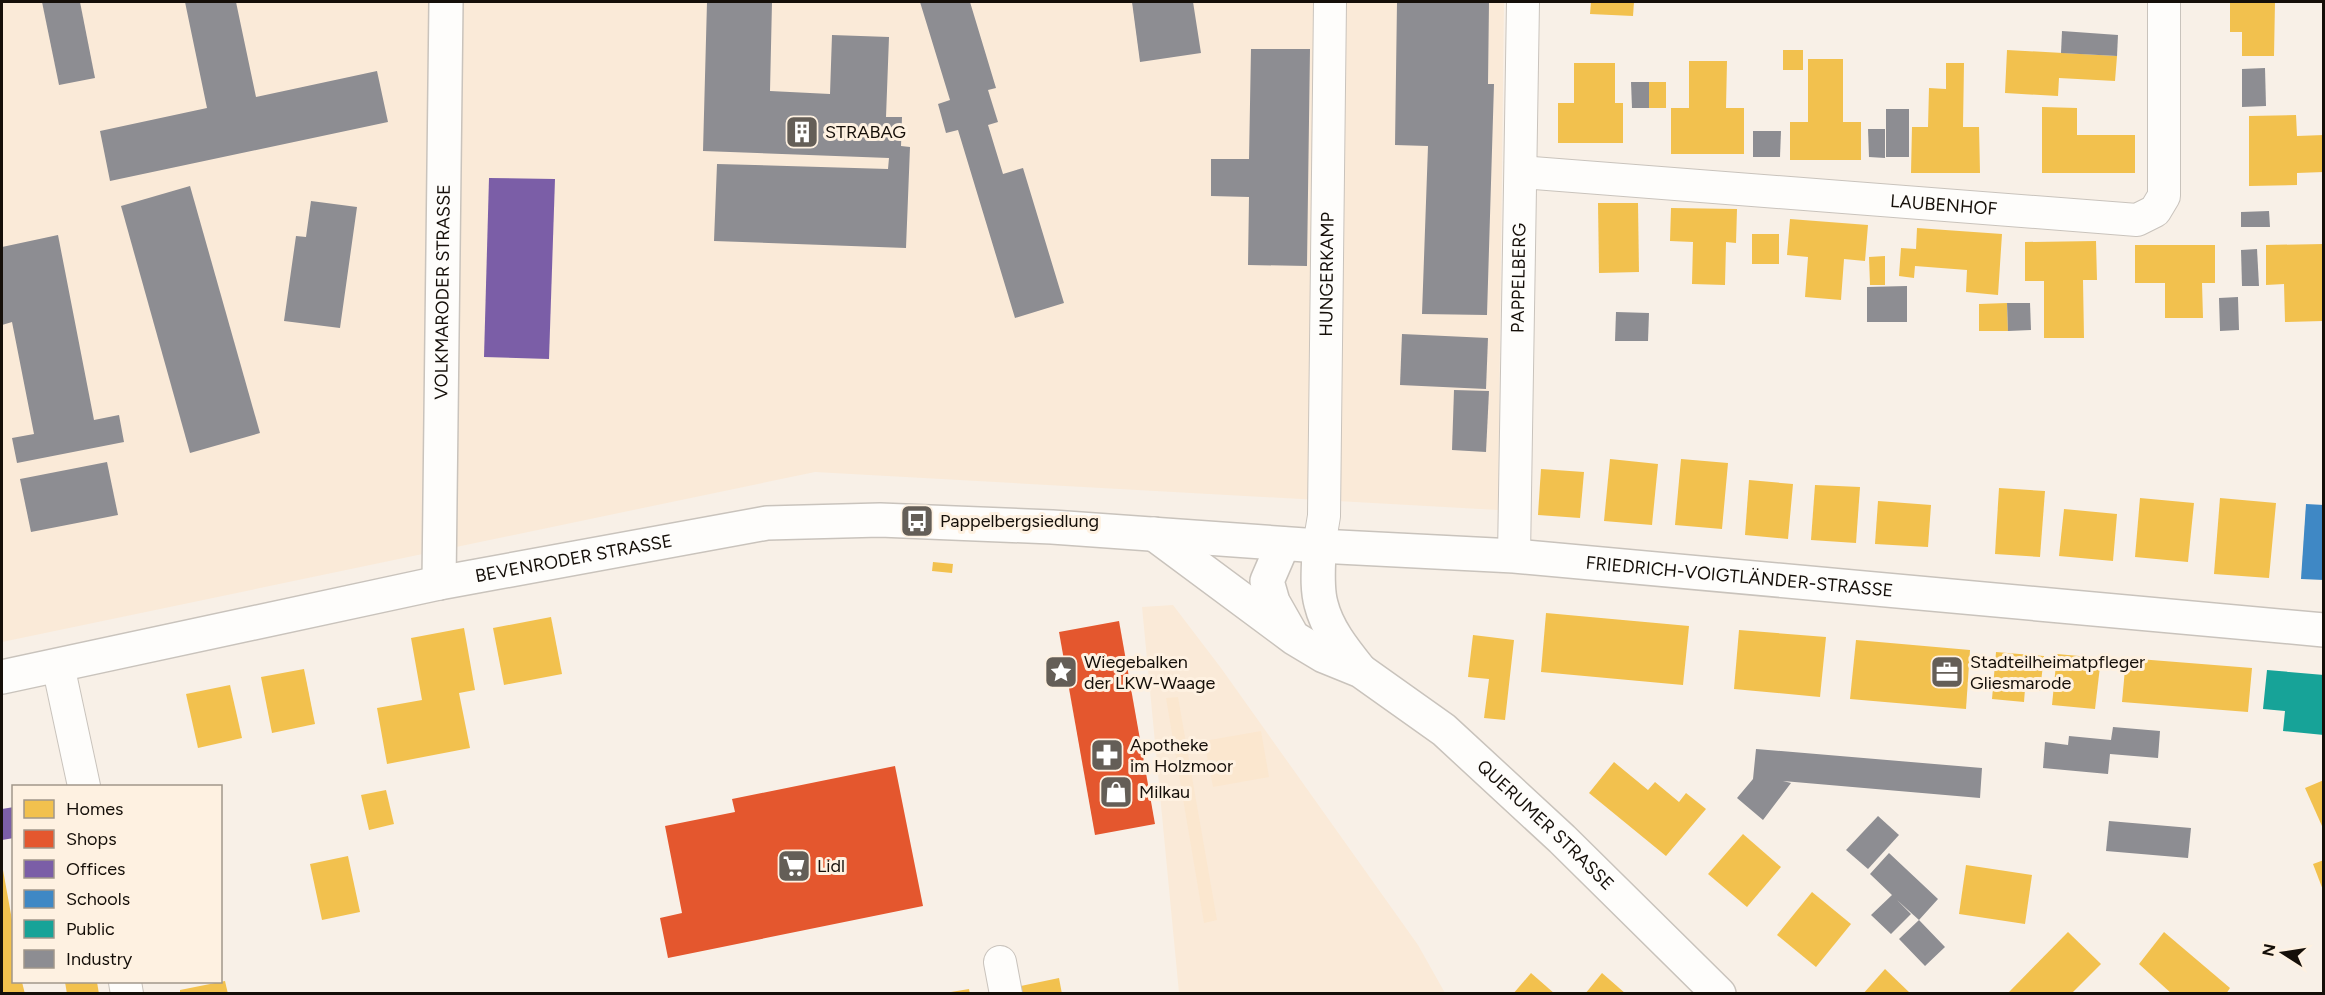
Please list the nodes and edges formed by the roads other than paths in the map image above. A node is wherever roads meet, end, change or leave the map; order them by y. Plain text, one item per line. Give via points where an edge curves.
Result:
1 (446, 2) edge
2 (1330, 2) edge
3 (1523, 2) edge
4 (2164, 2) edge
5 (1521, 172) junction
6 (1154, 534) junction
7 (1283, 544) junction
8 (1319, 546) junction
9 (1514, 556) junction
10 (439, 583) junction
11 (2324, 630) edge
12 (1294, 638) junction
13 (58, 664) junction
14 (1361, 671) junction
15 (2, 676) edge
16 (84, 785) edge
17 (1000, 962) dead end
18 (1006, 993) edge
19 (1719, 993) edge

1 - 10 main road, VOLKMARODER STRASSE
2 - 8 street, HUNGERKAMP via 1324,516
3 - 5 street, PAPPELBERG
4 - 5 street, LAUBENHOF via 2164,196 2155,211 2137,220
5 - 9 street, PAPPELBERG
6 - 7 main road, FRIEDRICH-VOIGTLÄNDER-STRASSE
6 - 10 main road, BEVENRODER STRASSE via 880,520 767,523
6 - 12 main road, QUERUMER STRASSE
7 - 8 main road, FRIEDRICH-VOIGTLÄNDER-STRASSE
7 - 12 main road, QUERUMER STRASSE via 1267,580 1273,603
8 - 9 main road, FRIEDRICH-VOIGTLÄNDER-STRASSE
8 - 14 main road, QUERUMER STRASSE via 1321,605 1335,637
9 - 11 main road, FRIEDRICH-VOIGTLÄNDER-STRASSE
10 - 13 main road, BEVENRODER STRASSE
12 - 14 main road, QUERUMER STRASSE
13 - 15 main road, BEVENRODER STRASSE
13 - 16 street
14 - 19 main road, QUERUMER STRASSE via 1444,730
17 - 18 street

